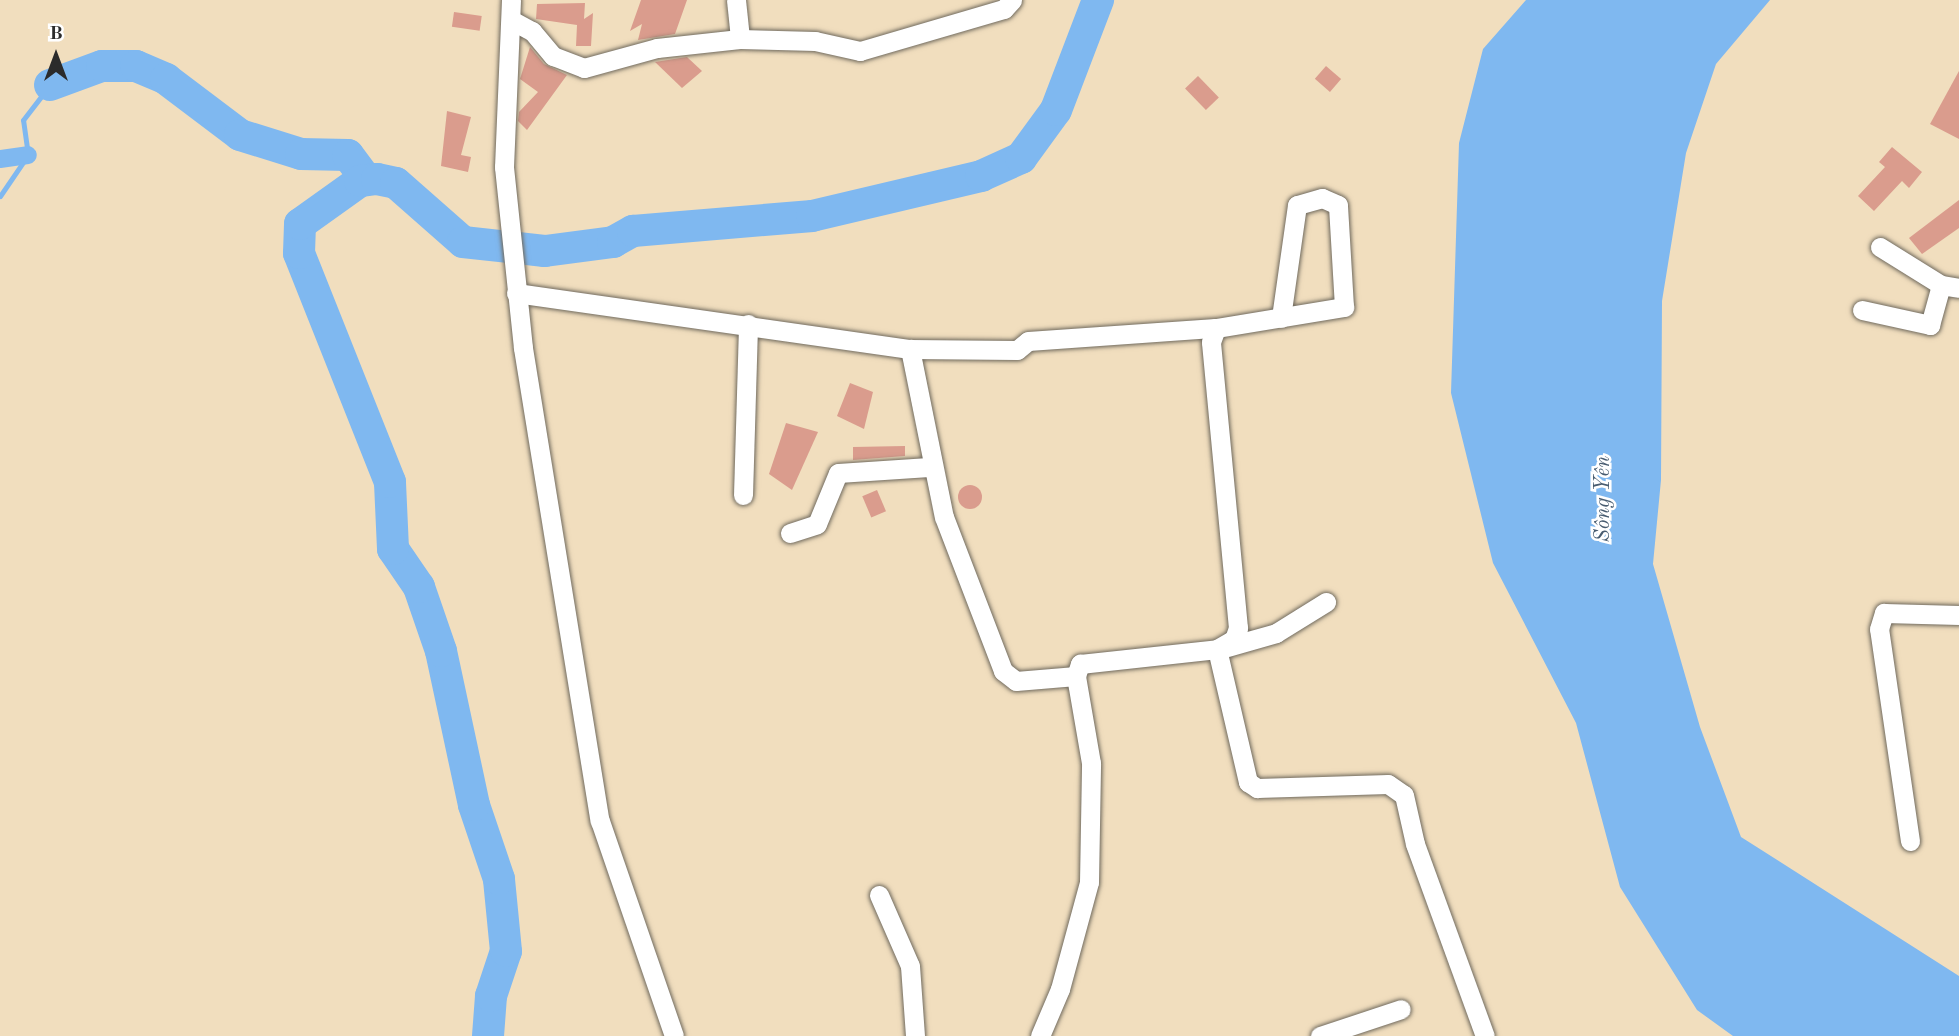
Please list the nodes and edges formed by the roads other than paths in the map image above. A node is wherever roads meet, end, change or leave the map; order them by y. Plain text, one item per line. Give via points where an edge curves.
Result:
1 (511, 0) edge
2 (736, 0) edge
3 (1012, 0) edge
4 (511, 20) junction
5 (740, 39) junction
6 (1880, 247) dead end
7 (515, 284) junction
8 (1950, 286) edge
9 (1862, 310) dead end
10 (1281, 318) junction
11 (748, 324) junction
12 (1216, 328) junction
13 (910, 349) junction
14 (929, 467) junction
15 (743, 495) dead end
16 (790, 533) dead end
17 (1326, 602) dead end
18 (1959, 615) edge
19 (1222, 648) junction
20 (1076, 676) junction
21 (1910, 841) dead end
22 (879, 895) dead end
23 (1401, 1009) dead end
24 (674, 1036) edge
25 (915, 1036) edge
26 (1040, 1036) edge
27 (1320, 1036) edge
28 (1485, 1036) edge

1 - 4 street
2 - 5 street
3 - 5 street via 1004,9 860,51 815,41
4 - 5 street via 531,31 553,56 584,68 657,48
4 - 7 street via 504,167
6 - 8 street
7 - 11 street
7 - 24 street via 600,821
8 - 9 street via 1930,325
10 - 10 street via 1344,307 1338,205 1322,198 1297,205
10 - 12 street
11 - 13 street
11 - 15 street
12 - 13 street via 1028,341 1017,349
12 - 19 street via 1211,342 1238,628
13 - 14 street
14 - 16 street via 838,473 817,524
14 - 20 street via 1003,671 1016,681
17 - 19 street via 1276,633
18 - 21 street via 1884,612 1879,629
19 - 20 street via 1080,664
19 - 28 street via 1248,782 1257,788 1388,784 1405,795 1415,844
20 - 26 street via 1091,763 1089,881 1060,989
22 - 25 street via 910,966
23 - 27 street

